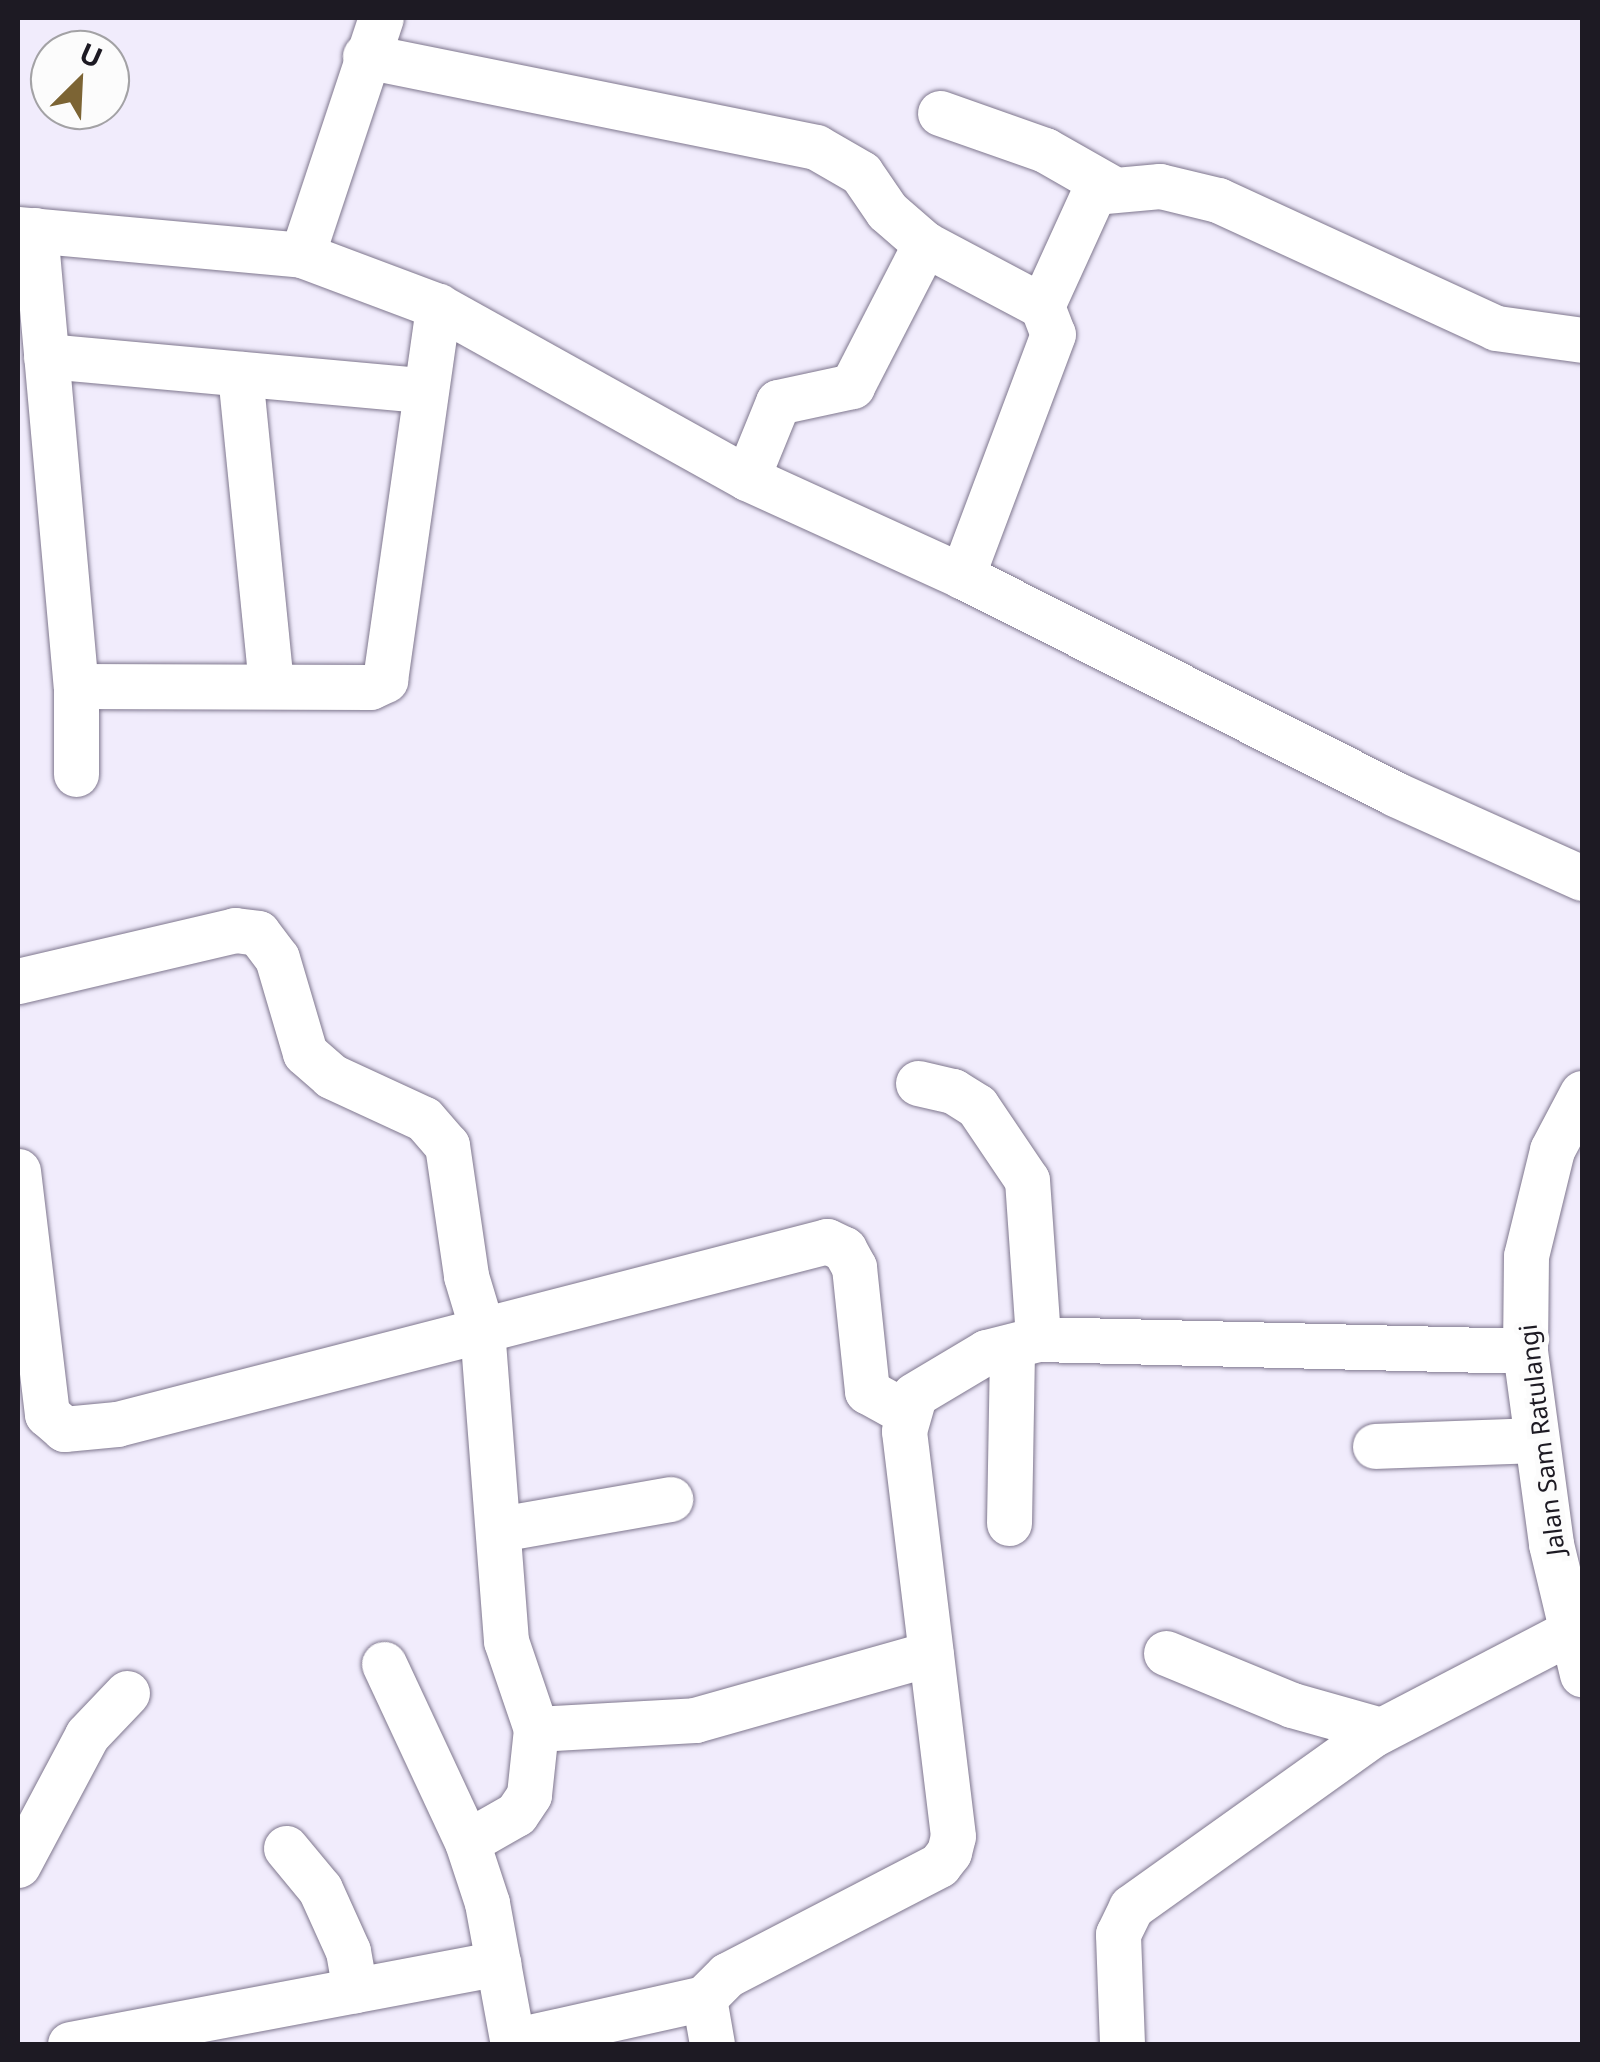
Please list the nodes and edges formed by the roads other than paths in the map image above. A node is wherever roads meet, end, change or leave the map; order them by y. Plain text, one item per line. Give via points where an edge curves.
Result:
1 (373, 36) edge
2 (940, 113) dead end
3 (1108, 186) junction
4 (26, 229) edge
5 (925, 244) junction
6 (302, 255) junction
7 (438, 306) junction
8 (1042, 306) junction
9 (1582, 340) edge
10 (46, 356) junction
11 (240, 374) junction
12 (421, 390) junction
13 (747, 478) junction
14 (962, 576) junction
15 (271, 685) junction
16 (76, 686) junction
17 (76, 774) dead end
18 (1582, 878) edge
19 (18, 981) edge
20 (918, 1083) dead end
21 (1582, 1093) edge
22 (18, 1171) edge
23 (482, 1329) junction
24 (1025, 1342) junction
25 (1525, 1351) junction
26 (905, 1412) junction
27 (1535, 1440) junction
28 (1375, 1446) dead end
29 (670, 1498) dead end
30 (1009, 1523) dead end
31 (500, 1528) junction
32 (931, 1653) junction
33 (1166, 1653) dead end
34 (1575, 1654) edge
35 (384, 1664) dead end
36 (127, 1693) dead end
37 (536, 1728) junction
38 (1381, 1730) junction
39 (467, 1842) junction
40 (286, 1848) dead end
41 (18, 1864) edge
42 (498, 1963) junction
43 (355, 1990) junction
44 (704, 1998) junction
45 (512, 2043) edge
46 (70, 2044) edge
47 (712, 2044) edge
48 (1122, 2044) edge

1 - 5 street via 816,147 861,174 887,211
1 - 6 street
2 - 3 street via 1045,150
3 - 8 street via 1082,208
3 - 9 street via 1160,186 1218,200 1496,328
4 - 6 street
4 - 10 street
5 - 8 street
5 - 13 street via 852,386 778,402
6 - 7 street
7 - 12 street
7 - 13 street
8 - 14 street via 1053,334
10 - 11 street
10 - 16 street
11 - 12 street
11 - 15 street
12 - 15 street via 384,680 370,687
13 - 14 street
14 - 18 street via 1378,786
15 - 16 street
16 - 17 street
19 - 23 street via 235,930 258,933 277,958 305,1053 409,1110 446,1145 466,1276
20 - 24 street via 953,1091 977,1106 1027,1180
21 - 25 street, Jalan Sam Ratulangi via 1552,1150 1526,1256
22 - 23 street via 47,1414 64,1429 116,1424
23 - 26 street via 837,1243 854,1267 868,1391
23 - 31 street
24 - 25 street
24 - 26 street via 935,1378
24 - 30 street
25 - 27 street, Jalan Sam Ratulangi
26 - 32 street
27 - 28 street
27 - 34 street, Jalan Sam Ratulangi
29 - 31 street
31 - 37 street via 506,1642
32 - 37 street via 695,1720
32 - 44 street via 953,1836 949,1852 939,1865 727,1976
33 - 38 street via 1292,1705
34 - 38 street
35 - 39 street
36 - 41 street via 87,1735
37 - 39 street via 529,1795 516,1814
38 - 48 street via 1131,1907 1118,1934
39 - 42 street
40 - 43 street via 320,1890 348,1951
42 - 43 street
42 - 45 street
43 - 46 street
44 - 45 street
44 - 47 street

